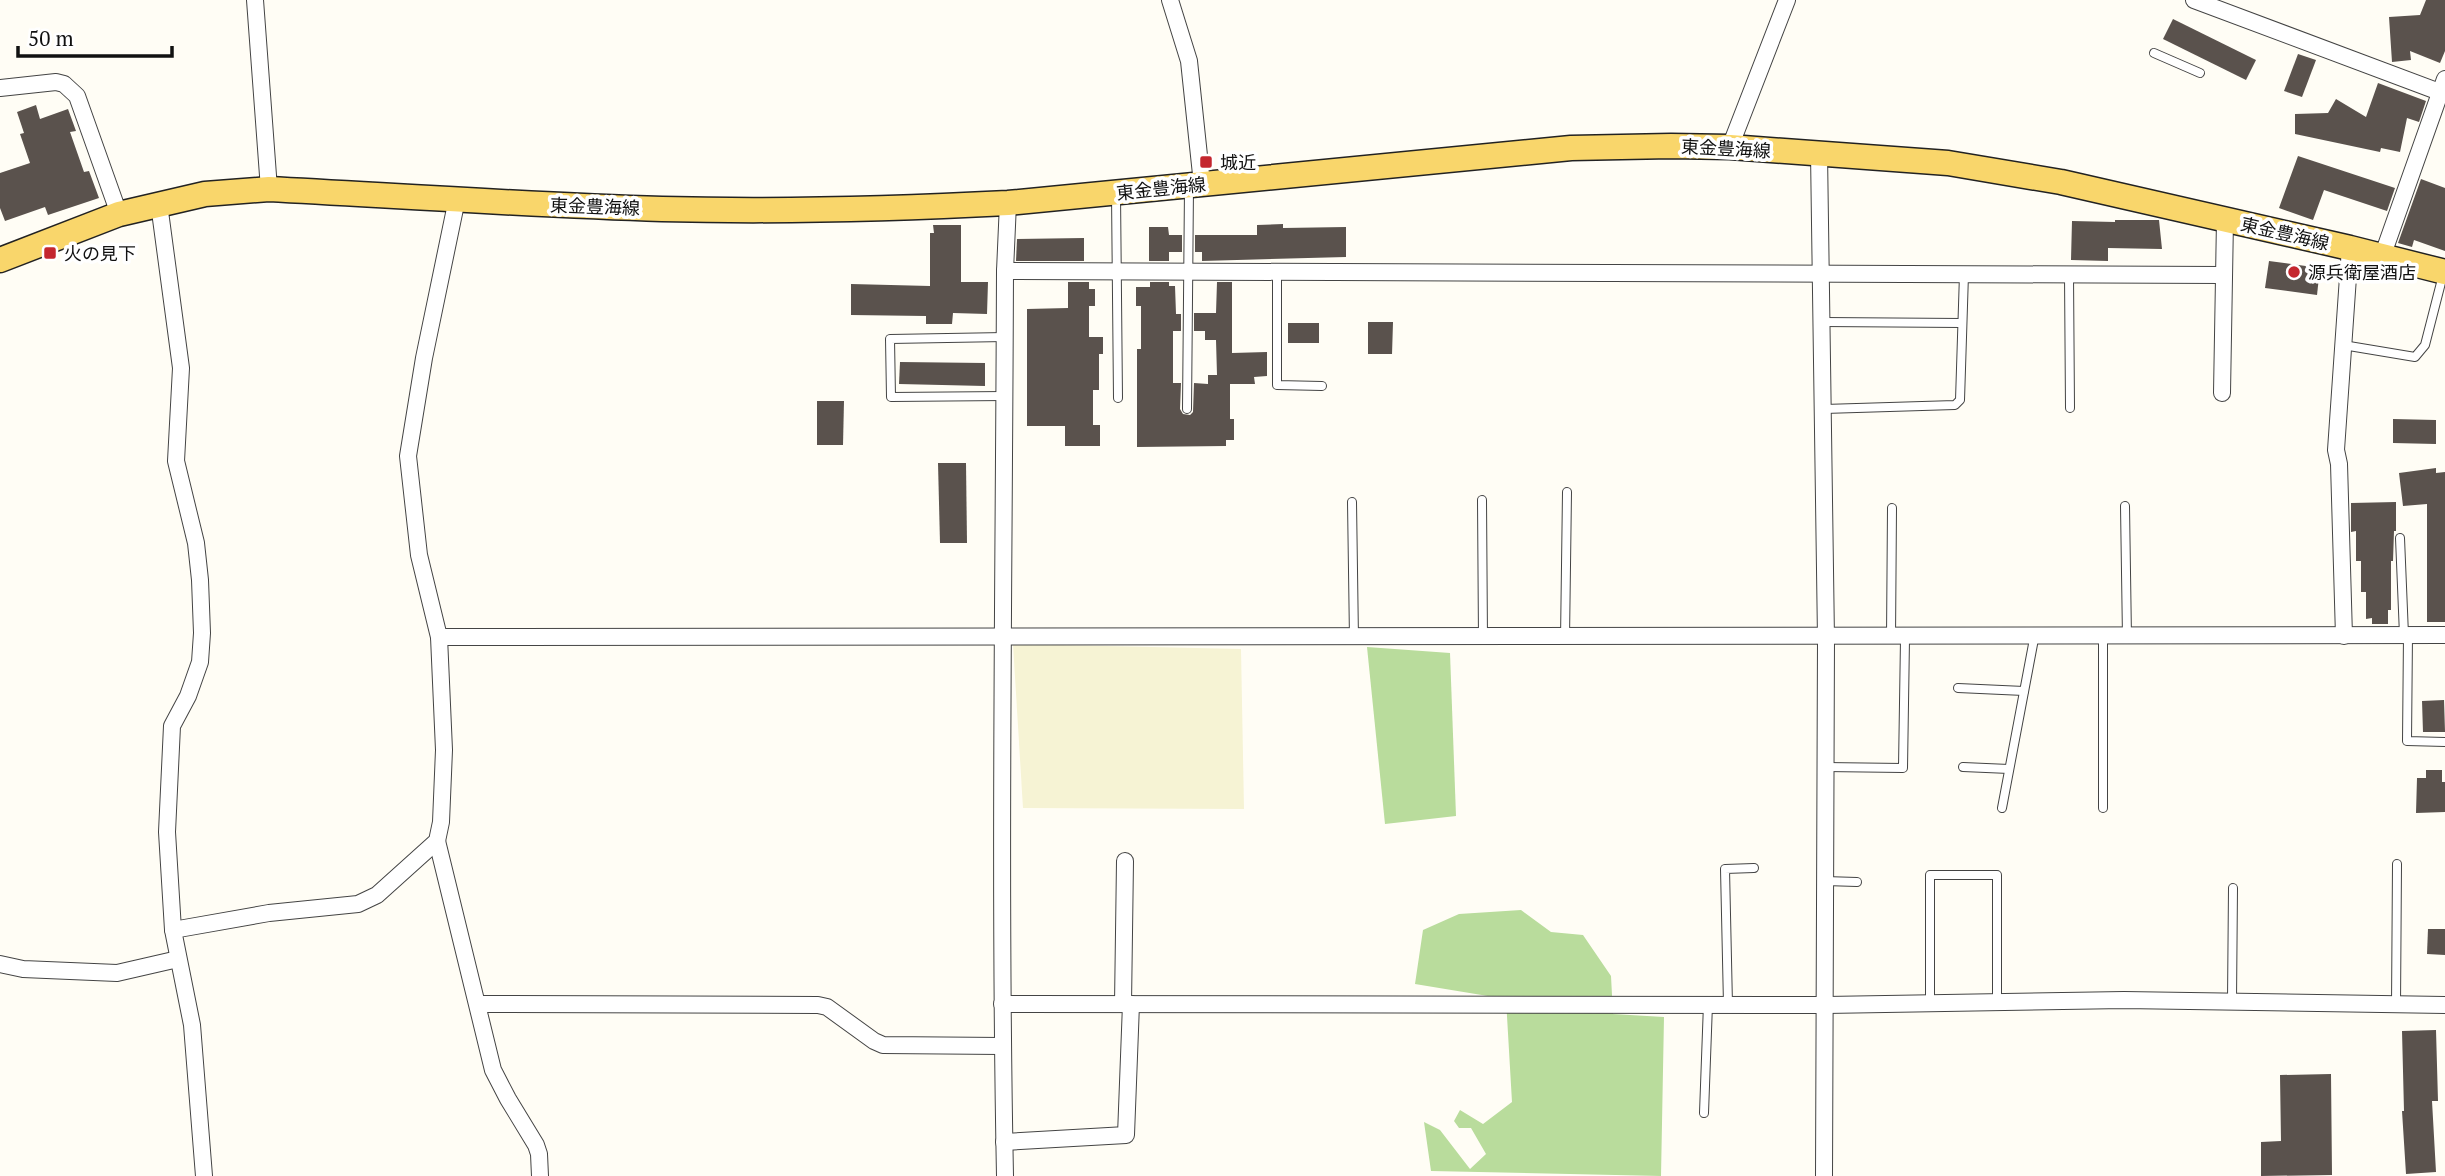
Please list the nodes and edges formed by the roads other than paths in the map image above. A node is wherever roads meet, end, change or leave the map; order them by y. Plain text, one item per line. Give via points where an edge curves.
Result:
1 (254, 0) edge
2 (1170, 0) edge
3 (1787, 0) edge
4 (2194, 0) edge
5 (2154, 53) dead end
6 (2200, 74) dead end
7 (0, 88) edge
8 (2443, 88) edge
9 (1730, 147) junction
10 (1819, 153) junction
11 (1196, 184) junction
12 (269, 189) junction
13 (1116, 192) junction
14 (457, 199) junction
15 (1008, 203) junction
16 (159, 204) junction
17 (119, 214) junction
18 (2225, 220) junction
19 (2350, 248) junction
20 (2382, 257) junction
21 (0, 260) edge
22 (1005, 271) junction
23 (1117, 272) junction
24 (1188, 272) junction
25 (1278, 272) junction
26 (2444, 272) edge
27 (1822, 274) junction
28 (1964, 274) junction
29 (2068, 275) junction
30 (2223, 275) junction
31 (1823, 322) junction
32 (1962, 323) junction
33 (1005, 337) junction
34 (2343, 345) junction
35 (1322, 386) dead end
36 (2222, 393) dead end
37 (1005, 396) junction
38 (1118, 398) dead end
39 (2070, 408) dead end
40 (1187, 409) dead end
41 (1824, 410) junction
42 (1567, 492) dead end
43 (1482, 500) dead end
44 (1352, 502) dead end
45 (2125, 506) dead end
46 (1892, 508) dead end
47 (2400, 538) dead end
48 (2406, 635) junction
49 (2445, 635) edge
50 (2344, 636) junction
51 (439, 638) junction
52 (1898, 638) junction
53 (2103, 638) junction
54 (2127, 638) junction
55 (1354, 639) junction
56 (1483, 639) junction
57 (1565, 639) junction
58 (1826, 639) junction
59 (2034, 639) junction
60 (1004, 640) junction
61 (1958, 688) dead end
62 (2024, 691) junction
63 (2445, 742) edge
64 (1825, 767) junction
65 (1963, 767) dead end
66 (2009, 769) junction
67 (2002, 808) dead end
68 (2103, 808) dead end
69 (437, 841) junction
70 (1125, 861) dead end
71 (2397, 864) dead end
72 (1754, 868) dead end
73 (1825, 881) junction
74 (1857, 882) dead end
75 (2233, 888) dead end
76 (173, 930) junction
77 (178, 959) junction
78 (0, 964) edge
79 (2232, 1000) junction
80 (1997, 1002) junction
81 (1930, 1003) junction
82 (478, 1004) junction
83 (1002, 1004) junction
84 (1127, 1004) junction
85 (1708, 1004) junction
86 (1728, 1005) junction
87 (1826, 1005) junction
88 (2396, 1005) junction
89 (2445, 1005) edge
90 (1002, 1046) junction
91 (1704, 1114) dead end
92 (1004, 1142) junction
93 (204, 1176) edge
94 (540, 1176) edge
95 (1004, 1176) edge
96 (1824, 1176) edge

1 - 12 street
2 - 11 street via 1189,61
3 - 9 street
4 - 8 street
5 - 6 lane
7 - 17 street via 56,82 71,88
8 - 20 street
9 - 10 main road, 東金豊海線
9 - 11 main road, 東金豊海線 via 1571,148
10 - 18 main road, 東金豊海線 via 1948,163 2061,181
10 - 27 street
11 - 13 main road, 東金豊海線
11 - 24 lane
12 - 14 main road, 東金豊海線
12 - 16 main road, 東金豊海線 via 205,194
13 - 15 main road, 東金豊海線
13 - 23 lane
14 - 15 main road, 東金豊海線 via 796,210
14 - 51 street via 408,456 419,555
15 - 22 street
16 - 17 main road, 東金豊海線
16 - 76 street via 181,368 176,461 196,543 202,633 200,662 172,726 167,832
17 - 21 main road, 東金豊海線
18 - 19 main road, 東金豊海線
18 - 30 street
19 - 20 main road, 東金豊海線
19 - 34 street
20 - 26 main road, 東金豊海線
22 - 23 street
22 - 33 street
23 - 24 street
23 - 38 lane
24 - 25 street
24 - 40 lane
25 - 27 street
25 - 35 lane via 1277,385
26 - 34 lane via 2425,345 2415,357
27 - 28 street
27 - 31 street
28 - 29 street
28 - 32 lane
29 - 30 street
29 - 39 lane
30 - 36 street
31 - 32 lane
31 - 41 street
32 - 41 lane via 1959,400 1955,405
33 - 37 street
33 - 37 lane via 890,338 891,397
34 - 50 street via 2336,450
37 - 60 street
41 - 58 street
42 - 57 lane
43 - 56 lane
44 - 55 lane
45 - 54 lane
46 - 52 lane
47 - 48 lane
48 - 49 street
48 - 50 street
48 - 63 lane via 2407,741
50 - 54 street
51 - 60 street
51 - 69 street via 444,750
52 - 58 street
52 - 59 street
52 - 64 lane via 1903,768
53 - 54 street
53 - 59 street
53 - 68 lane
55 - 56 street
55 - 60 street
56 - 57 street
57 - 58 street
58 - 64 street
59 - 62 lane
60 - 83 street
61 - 62 lane
62 - 66 lane
64 - 73 street
65 - 66 lane
66 - 67 lane
69 - 76 street via 377,895 358,904
69 - 82 street
70 - 84 street
71 - 88 lane
72 - 86 lane via 1725,869
73 - 74 lane
73 - 87 street
75 - 79 lane
76 - 77 street
77 - 78 street via 117,973
77 - 93 street via 192,1025
79 - 80 street
79 - 88 street
80 - 81 street
80 - 81 lane via 1997,875 1930,875
81 - 87 street
82 - 90 street via 818,1005 883,1045
82 - 94 street via 493,1070 536,1145
83 - 84 street
83 - 90 street
84 - 85 street
84 - 92 street via 1126,1135
85 - 86 street
85 - 91 lane
86 - 87 street
87 - 96 street
88 - 89 street
90 - 92 street
92 - 95 street

